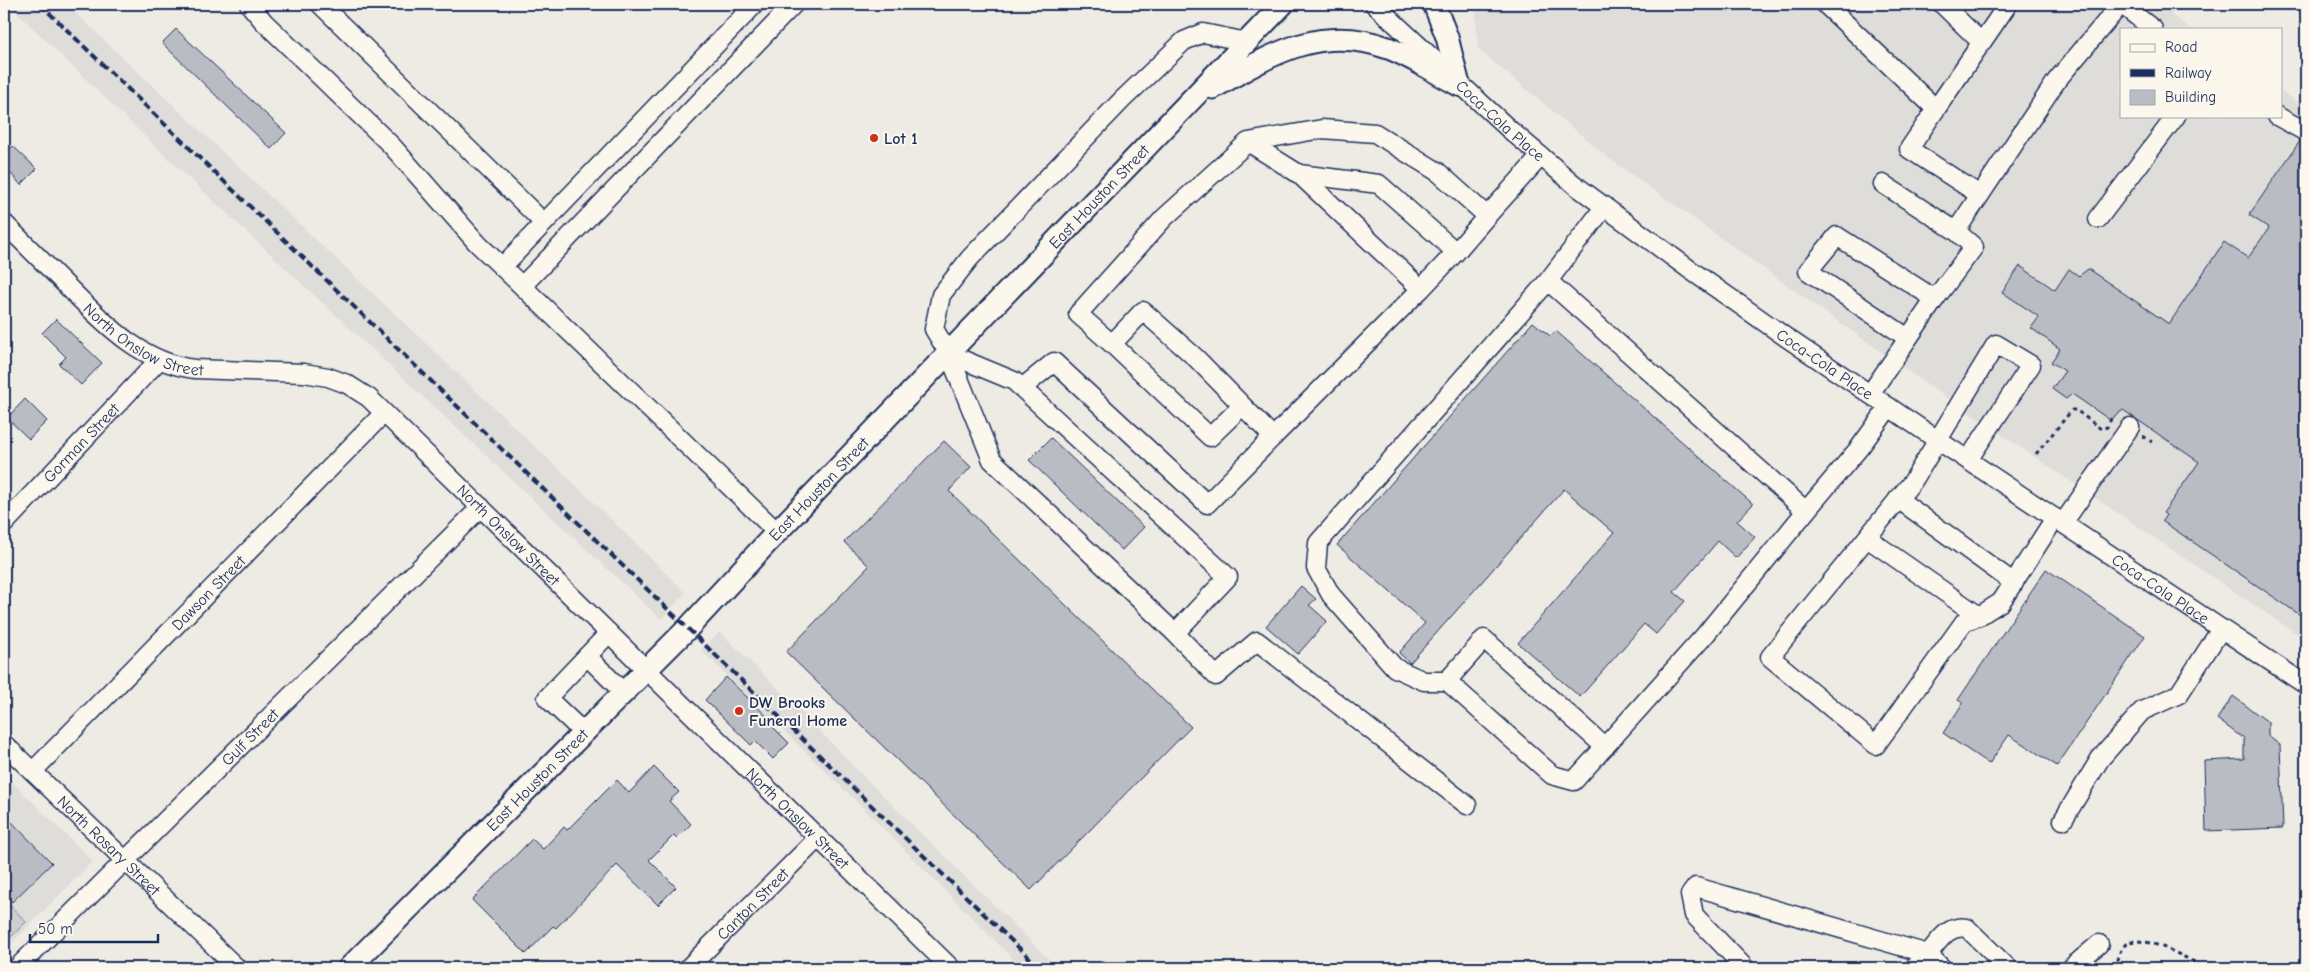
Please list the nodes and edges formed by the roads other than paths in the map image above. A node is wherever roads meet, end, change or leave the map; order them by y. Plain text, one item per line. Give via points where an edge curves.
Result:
1 (249, 4) edge
2 (320, 4) edge
3 (755, 4) edge
4 (794, 4) edge
5 (1283, 4) edge
6 (1374, 4) edge
7 (1434, 4) edge
8 (1826, 4) edge
9 (1942, 4) edge
10 (2008, 4) edge
11 (2152, 28) edge
12 (1248, 42) junction
13 (1981, 42) junction
14 (1459, 85) junction
15 (1194, 100) junction
16 (1936, 109) junction
17 (646, 118) junction
18 (2174, 118) edge
19 (2281, 118) edge
20 (2306, 132) edge
21 (666, 137) junction
22 (1248, 142) junction
23 (1540, 156) junction
24 (1299, 174) junction
25 (1883, 184) dead end
26 (1980, 195) junction
27 (1605, 206) junction
28 (1487, 216) junction
29 (2098, 220) dead end
30 (4, 223) edge
31 (544, 223) junction
32 (1956, 231) junction
33 (1456, 252) junction
34 (502, 267) junction
35 (1548, 281) junction
36 (522, 286) junction
37 (1421, 289) junction
38 (1935, 299) junction
39 (1908, 338) junction
40 (1112, 344) junction
41 (949, 354) junction
42 (159, 360) junction
43 (1022, 388) junction
44 (1870, 394) junction
45 (1242, 406) junction
46 (1889, 407) junction
47 (384, 413) junction
48 (2130, 427) road end
49 (1273, 438) junction
50 (1939, 441) junction
51 (1968, 460) junction
52 (1898, 500) junction
53 (481, 507) junction
54 (1806, 511) junction
55 (2059, 521) junction
56 (4, 524) edge
57 (777, 532) junction
58 (1867, 538) junction
59 (2014, 583) junction
60 (1979, 616) junction
61 (2221, 629) junction
62 (1175, 632) junction
63 (609, 633) junction
64 (587, 656) junction
65 (647, 670) junction
66 (1448, 681) junction
67 (2306, 684) edge
68 (624, 693) junction
69 (584, 733) junction
70 (4, 744) edge
71 (1605, 747) junction
72 (33, 771) junction
73 (1467, 805) dead end
74 (2063, 820) dead end
75 (817, 839) junction
76 (126, 860) junction
77 (2099, 944) dead end
78 (1928, 954) junction
79 (17, 968) edge
80 (238, 968) edge
81 (349, 968) edge
82 (688, 968) edge
83 (951, 968) edge
84 (1746, 968) edge
85 (1914, 968) edge
86 (1942, 968) edge
87 (2008, 968) edge
88 (2071, 968) edge

1 - 34 street via 392,146
2 - 31 street
3 - 17 street
4 - 21 street
5 - 12 main road, East Houston Street
6 - 14 street, Coca-Cola Place
7 - 14 main road via 1447,37
8 - 16 street
9 - 13 street
10 - 13 street
11 - 26 street via 2121,4 2057,80
12 - 15 main road, East Houston Street
12 - 41 street via 1203,33 1184,41 1122,100 977,251 941,295 934,329
13 - 16 street
14 - 15 main road via 1388,48 1348,38 1307,42 1267,57
14 - 23 street, Coca-Cola Place
15 - 41 main road, East Houston Street
16 - 26 street via 1909,149
17 - 21 street
17 - 31 street
18 - 29 street
19 - 20 street
21 - 36 street
22 - 24 street
22 - 28 street via 1322,129 1375,133 1438,172
22 - 40 street via 1164,218 1078,314
23 - 27 street, Coca-Cola Place
23 - 28 street
24 - 33 street via 1379,184
24 - 37 street
25 - 32 street
26 - 32 street
27 - 35 street
27 - 44 street, Coca-Cola Place via 1697,275
28 - 33 street
30 - 42 street, North Onslow Street via 107,325 132,346
31 - 34 street
32 - 38 street via 1974,247
33 - 37 street
34 - 36 street
35 - 54 street
35 - 66 street via 1318,543 1316,568 1331,595 1395,668 1424,681
36 - 57 street
37 - 49 street
38 - 39 street
38 - 39 street via 1837,236 1808,271
39 - 44 street
40 - 45 street via 1210,437
40 - 45 street via 1144,311
41 - 43 street via 1014,381
41 - 57 main road, East Houston Street
41 - 62 street via 992,460
42 - 47 street, North Onslow Street via 195,369 304,373 328,377 369,398
42 - 56 street, Gorman Street
43 - 49 street via 1054,362 1207,504
43 - 62 street via 1228,577
44 - 46 street, Coca-Cola Place
45 - 49 street
46 - 50 street, Coca-Cola Place
46 - 54 street
47 - 53 street, North Onslow Street
47 - 72 street, Dawson Street
48 - 55 street
50 - 51 street, Coca-Cola Place
50 - 51 street via 1996,344 2032,365
50 - 52 street
51 - 55 street, Coca-Cola Place
52 - 58 street
52 - 59 street
53 - 63 street, North Onslow Street
53 - 76 street, Gulf Street
54 - 71 street via 1705,635
55 - 59 street
55 - 61 street, Coca-Cola Place
57 - 65 main road, East Houston Street
58 - 60 street
58 - 60 street via 1770,657 1876,745 1964,622
59 - 60 street via 2001,602
61 - 67 street, Coca-Cola Place
61 - 74 street via 2179,694 2142,711 2100,759
62 - 73 street via 1216,676 1257,641
63 - 64 street
63 - 65 street, North Onslow Street
64 - 68 street
64 - 69 street via 547,698
65 - 68 main road, East Houston Street
65 - 75 street, North Onslow Street
66 - 71 street via 1552,775 1574,781
66 - 71 street via 1484,639
68 - 69 main road, East Houston Street
69 - 81 main road, East Houston Street
70 - 72 street, North Rosary Street
72 - 76 street, North Rosary Street
75 - 82 street, Canton Street
75 - 83 street, North Onslow Street
76 - 79 street, Gulf Street
76 - 80 street, North Rosary Street
77 - 88 street
78 - 84 street via 1696,887 1690,895 1694,915
78 - 85 street
78 - 86 street
78 - 87 street via 1948,931 1961,927 1971,930

